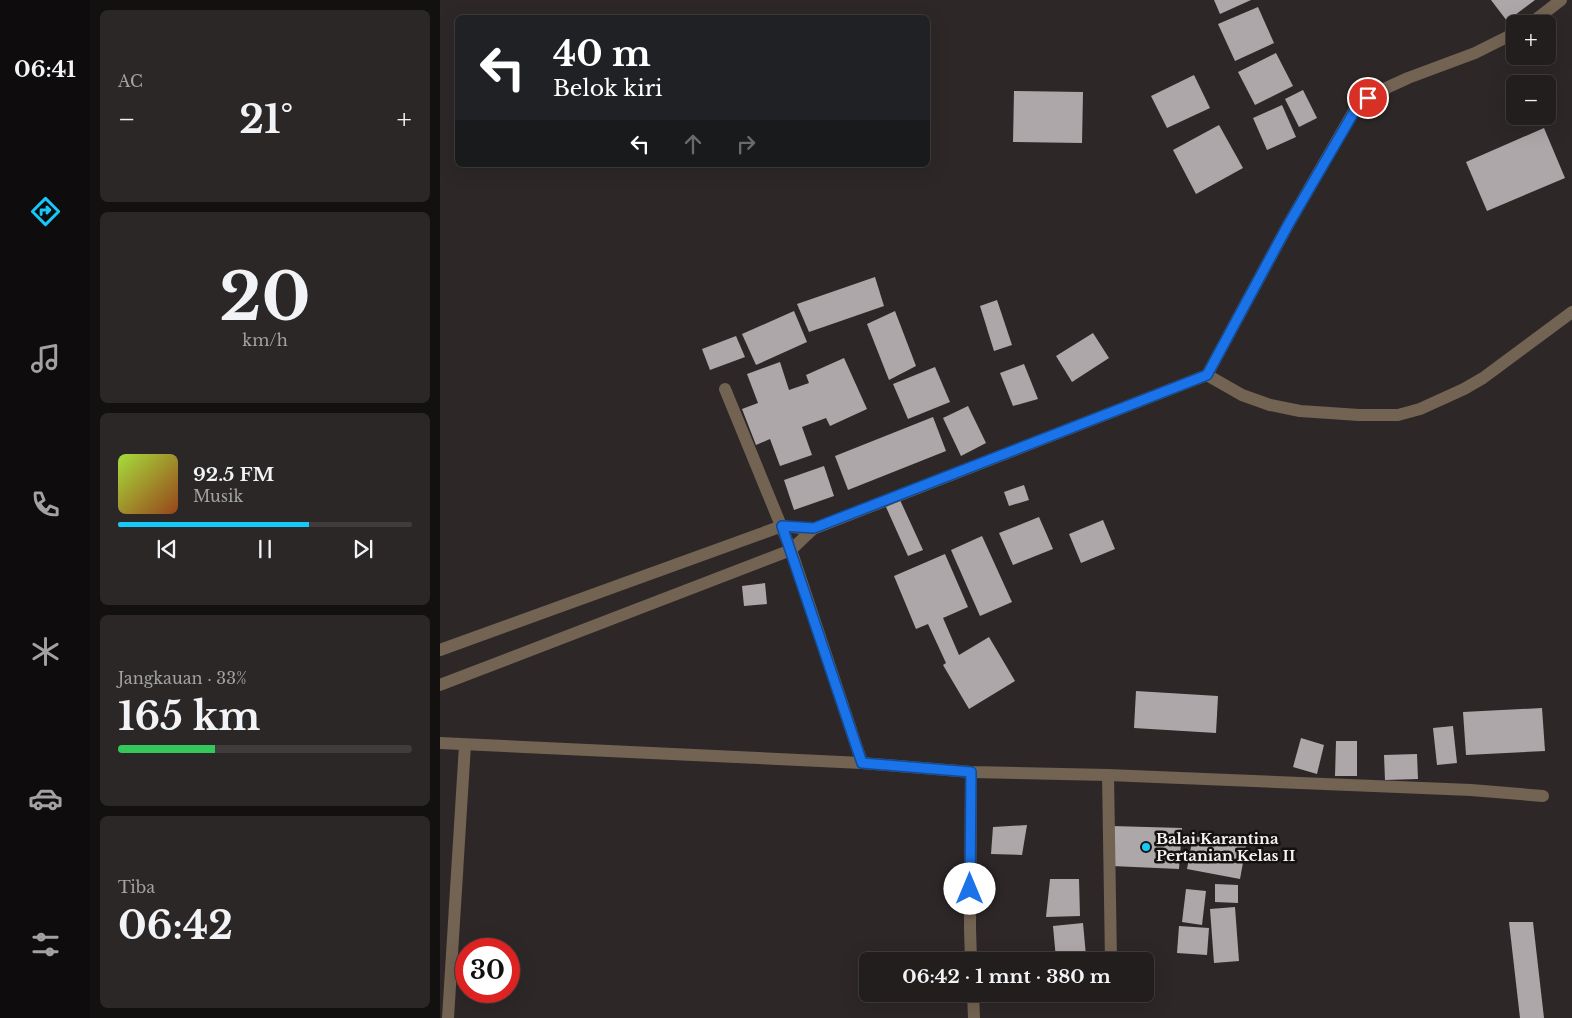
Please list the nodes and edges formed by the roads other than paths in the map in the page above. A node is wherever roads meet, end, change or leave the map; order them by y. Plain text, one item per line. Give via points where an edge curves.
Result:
1 (1561, 0) edge
2 (1542, 15) edge
3 (1506, 38) edge
4 (1572, 312) edge
5 (1207, 375) junction
6 (725, 389) dead end
7 (782, 526) junction
8 (814, 528) junction
9 (791, 550) junction
10 (440, 650) edge
11 (440, 685) edge
12 (440, 743) edge
13 (465, 745) junction
14 (862, 763) junction
15 (971, 772) junction
16 (1108, 776) junction
17 (1543, 796) dead end
18 (971, 952) edge
19 (1111, 952) edge
20 (973, 1002) edge
21 (448, 1018) edge
22 (974, 1018) edge

1 - 2 street
3 - 5 street via 1384,89 1368,98 1354,112
4 - 5 street via 1483,378 1420,409 1398,415 1300,411 1270,405 1242,395
5 - 8 street
6 - 7 street
7 - 8 street
7 - 9 street
7 - 10 street
8 - 9 street
9 - 11 street
9 - 14 street
12 - 13 street
13 - 14 street
13 - 21 street
14 - 15 street
15 - 16 street
15 - 18 street
16 - 17 street via 1472,790
16 - 19 street
20 - 22 street

